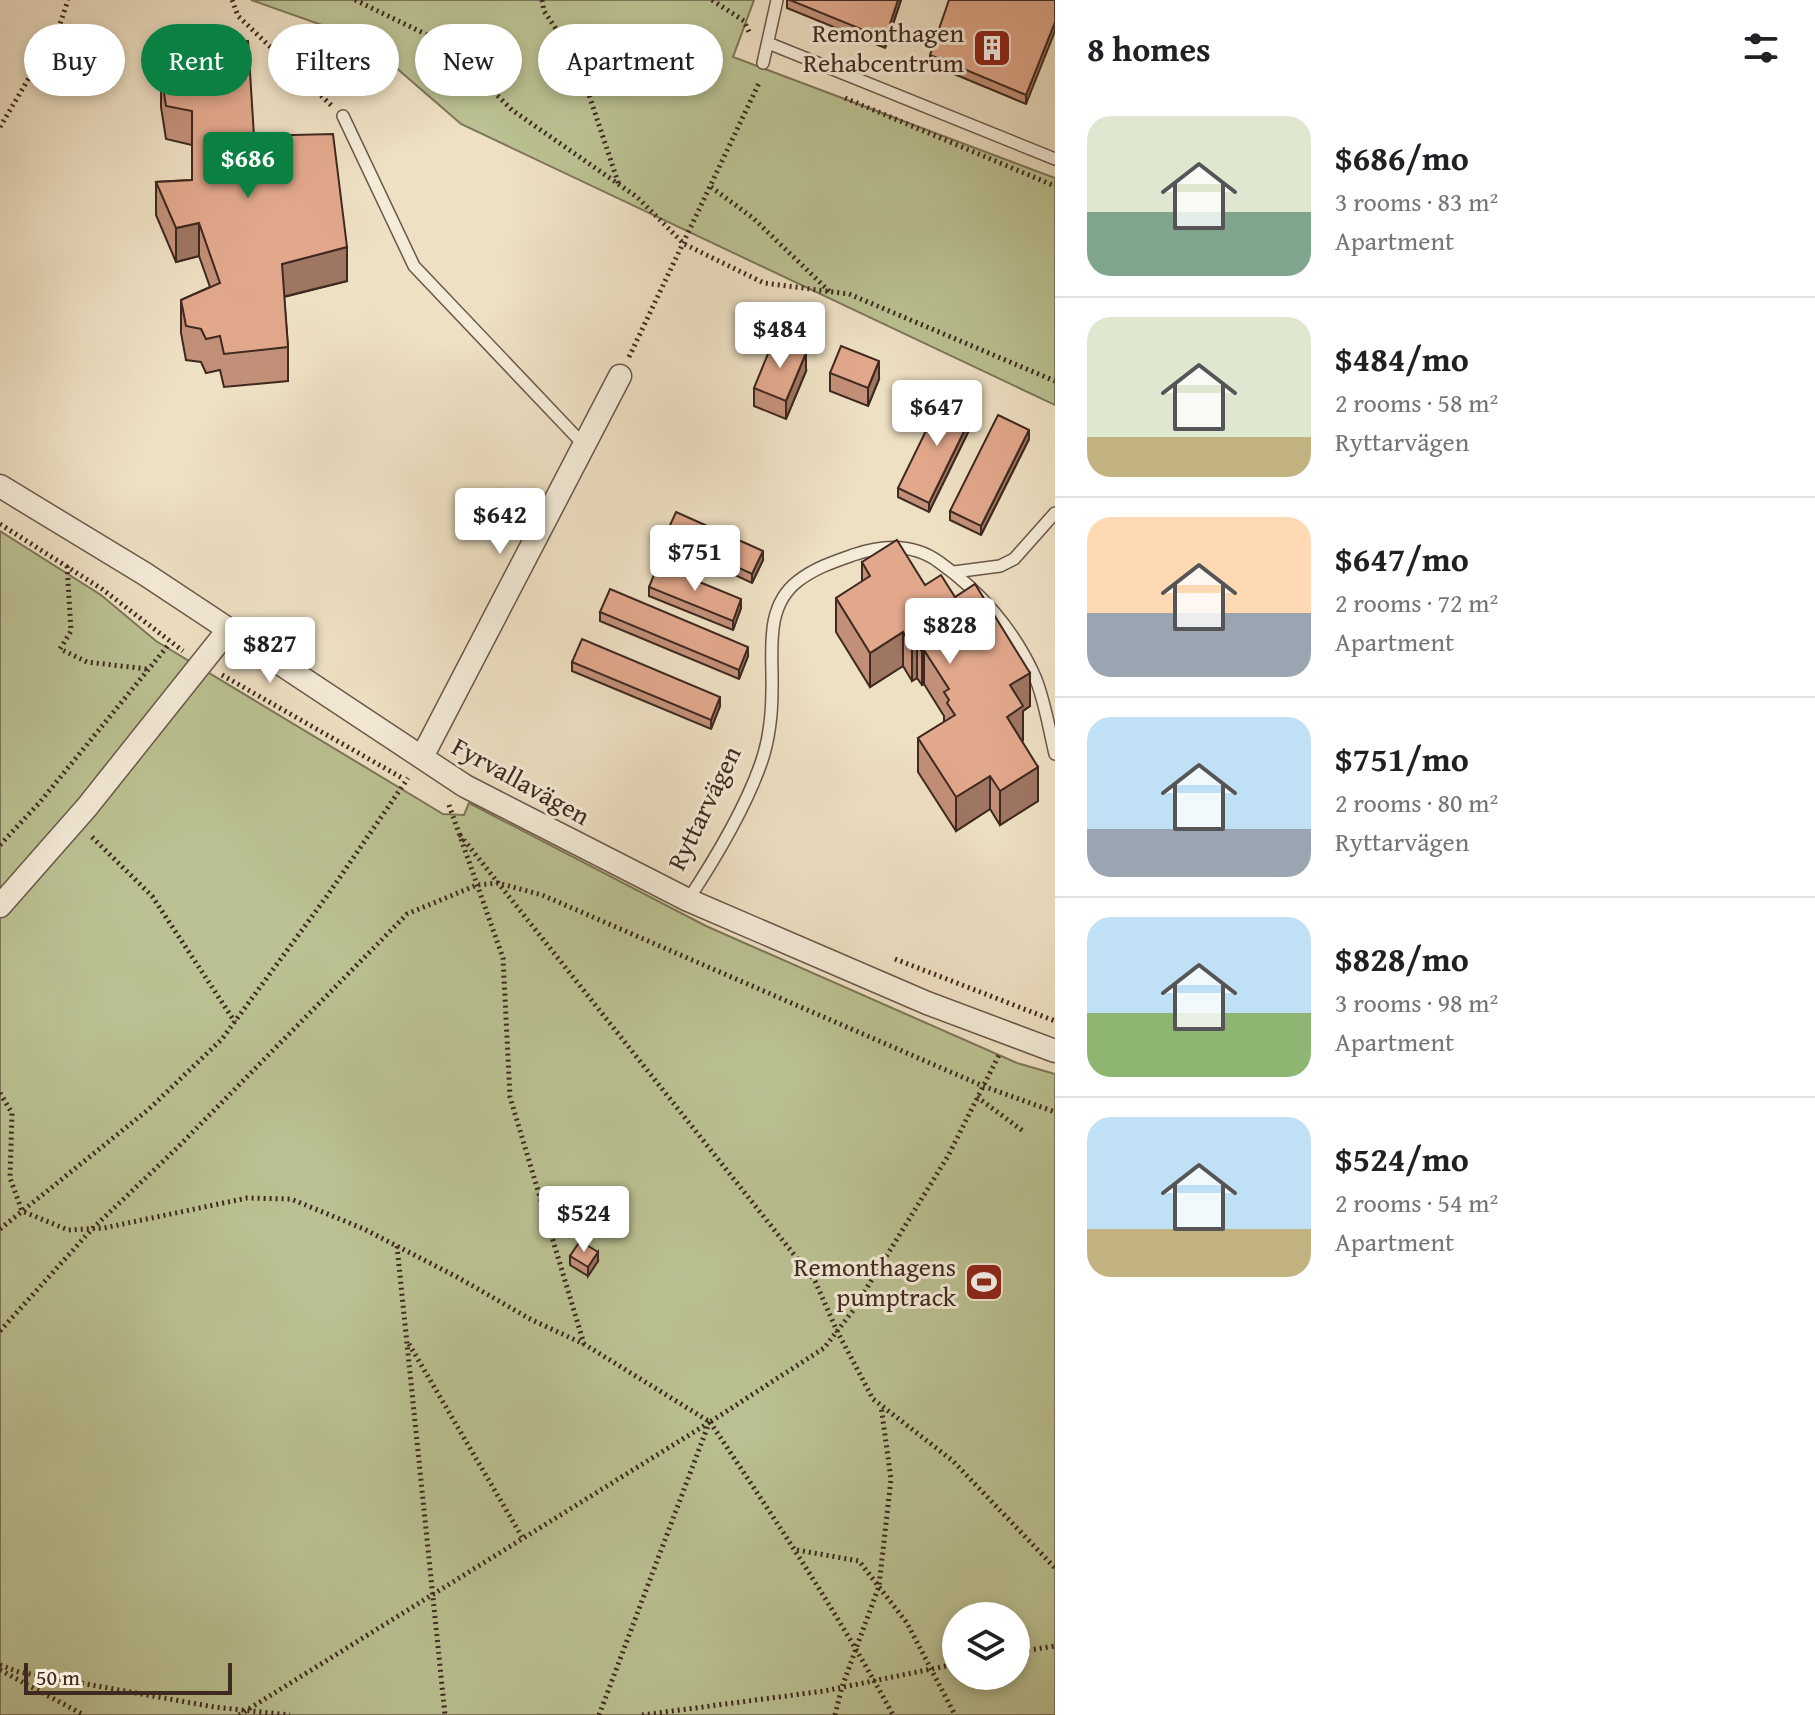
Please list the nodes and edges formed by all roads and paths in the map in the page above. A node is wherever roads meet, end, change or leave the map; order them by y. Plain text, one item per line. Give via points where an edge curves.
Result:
1 (68, 0) edge
2 (232, 0) edge
3 (355, 0) edge
4 (542, 0) edge
5 (712, 0) edge
6 (777, 0) edge
7 (768, 43) junction
8 (763, 63) junction
9 (839, 95) dead end
10 (343, 116) joint
11 (0, 127) edge
12 (1055, 159) edge
13 (619, 185) junction
14 (1055, 186) edge
15 (711, 187) junction
16 (684, 244) junction
17 (830, 292) junction
18 (620, 376) joint
19 (1055, 381) edge
20 (584, 445) junction
21 (0, 486) edge
22 (1055, 513) edge
23 (67, 566) dead end
24 (954, 572) junction
25 (228, 630) junction
26 (170, 643) dead end
27 (148, 669) junction
28 (1055, 754) edge
29 (422, 757) junction
30 (449, 804) dead end
31 (75, 820) junction
32 (460, 835) junction
33 (0, 845) edge
34 (498, 883) junction
35 (477, 885) junction
36 (688, 900) junction
37 (0, 906) edge
38 (235, 1022) junction
39 (1009, 1034) junction
40 (1055, 1051) edge
41 (983, 1086) junction
42 (0, 1093) edge
43 (977, 1097) junction
44 (1055, 1112) edge
45 (1023, 1131) dead end
46 (22, 1211) junction
47 (0, 1229) edge
48 (92, 1229) junction
49 (397, 1245) junction
50 (0, 1331) edge
51 (837, 1331) junction
52 (406, 1339) junction
53 (584, 1344) junction
54 (881, 1405) junction
55 (710, 1422) junction
56 (522, 1537) junction
57 (796, 1550) junction
58 (1055, 1568) edge
59 (879, 1586) junction
60 (434, 1592) junction
61 (1055, 1646) edge
62 (857, 1647) junction
63 (1030, 1650) edge
64 (942, 1667) edge
65 (0, 1668) edge
66 (932, 1669) junction
67 (874, 1680) junction
68 (842, 1687) junction
69 (247, 1710) junction
70 (84, 1715) edge
71 (239, 1715) edge
72 (290, 1715) edge
73 (445, 1715) edge
74 (599, 1715) edge
75 (642, 1715) edge
76 (835, 1715) edge
77 (893, 1715) edge
78 (955, 1715) edge

1 - 11 path via 59,27
2 - 10 path via 238,16
3 - 13 path via 446,44 512,110
4 - 13 path via 578,62
5 - 8 path via 744,21
6 - 7 lane
7 - 8 lane
7 - 12 lane
8 - 15 path via 760,82
9 - 14 path
10 - 20 lane via 414,266
13 - 16 path
15 - 16 path
15 - 17 path via 753,218
16 - 17 path via 764,283
16 - 18 path
17 - 19 path via 849,294
18 - 20 street
20 - 29 street
21 - 25 street, Fyrvallavägen
22 - 24 lane via 1014,559
23 - 27 path via 71,631 60,649 87,662
24 - 28 lane, Ryttarvägen via 1006,626 1023,652 1036,680
24 - 36 lane, Ryttarvägen via 930,555 889,547 816,569 795,583 779,604 771,632 772,690 760,766
25 - 29 street, Fyrvallavägen
25 - 31 street
26 - 27 path
27 - 33 path
29 - 36 street, Fyrvallavägen via 465,786
29 - 38 path
30 - 32 path
31 - 37 street
31 - 38 path via 152,896
32 - 34 path
32 - 35 path
34 - 35 path
34 - 41 path via 542,895
34 - 51 path via 815,1281
35 - 48 path via 407,914
35 - 53 path via 503,958 510,1097
36 - 39 street, Fyrvallavägen
38 - 46 path via 149,1109
39 - 40 street, Fyrvallavägen
39 - 41 path
41 - 43 path
41 - 44 path
42 - 46 path via 12,1113 10,1178
43 - 45 path
43 - 51 path via 886,1260
46 - 47 path
46 - 48 path via 68,1230
48 - 49 path via 247,1198 291,1199
48 - 50 path
49 - 52 path
49 - 53 path
51 - 54 path
51 - 55 path via 824,1348
52 - 56 path
52 - 60 path
53 - 55 path
54 - 58 path via 953,1461
54 - 59 path via 891,1479
55 - 56 path
55 - 57 path
55 - 74 path
56 - 60 path
57 - 59 path via 859,1561
57 - 62 path
59 - 62 path
59 - 66 path
60 - 69 path
60 - 73 path
61 - 63 path
62 - 67 path
62 - 68 path
64 - 66 path
65 - 69 path
65 - 70 path
66 - 67 path
66 - 78 path
67 - 68 path
67 - 77 path
68 - 75 path
68 - 76 path
69 - 71 path
69 - 72 path

